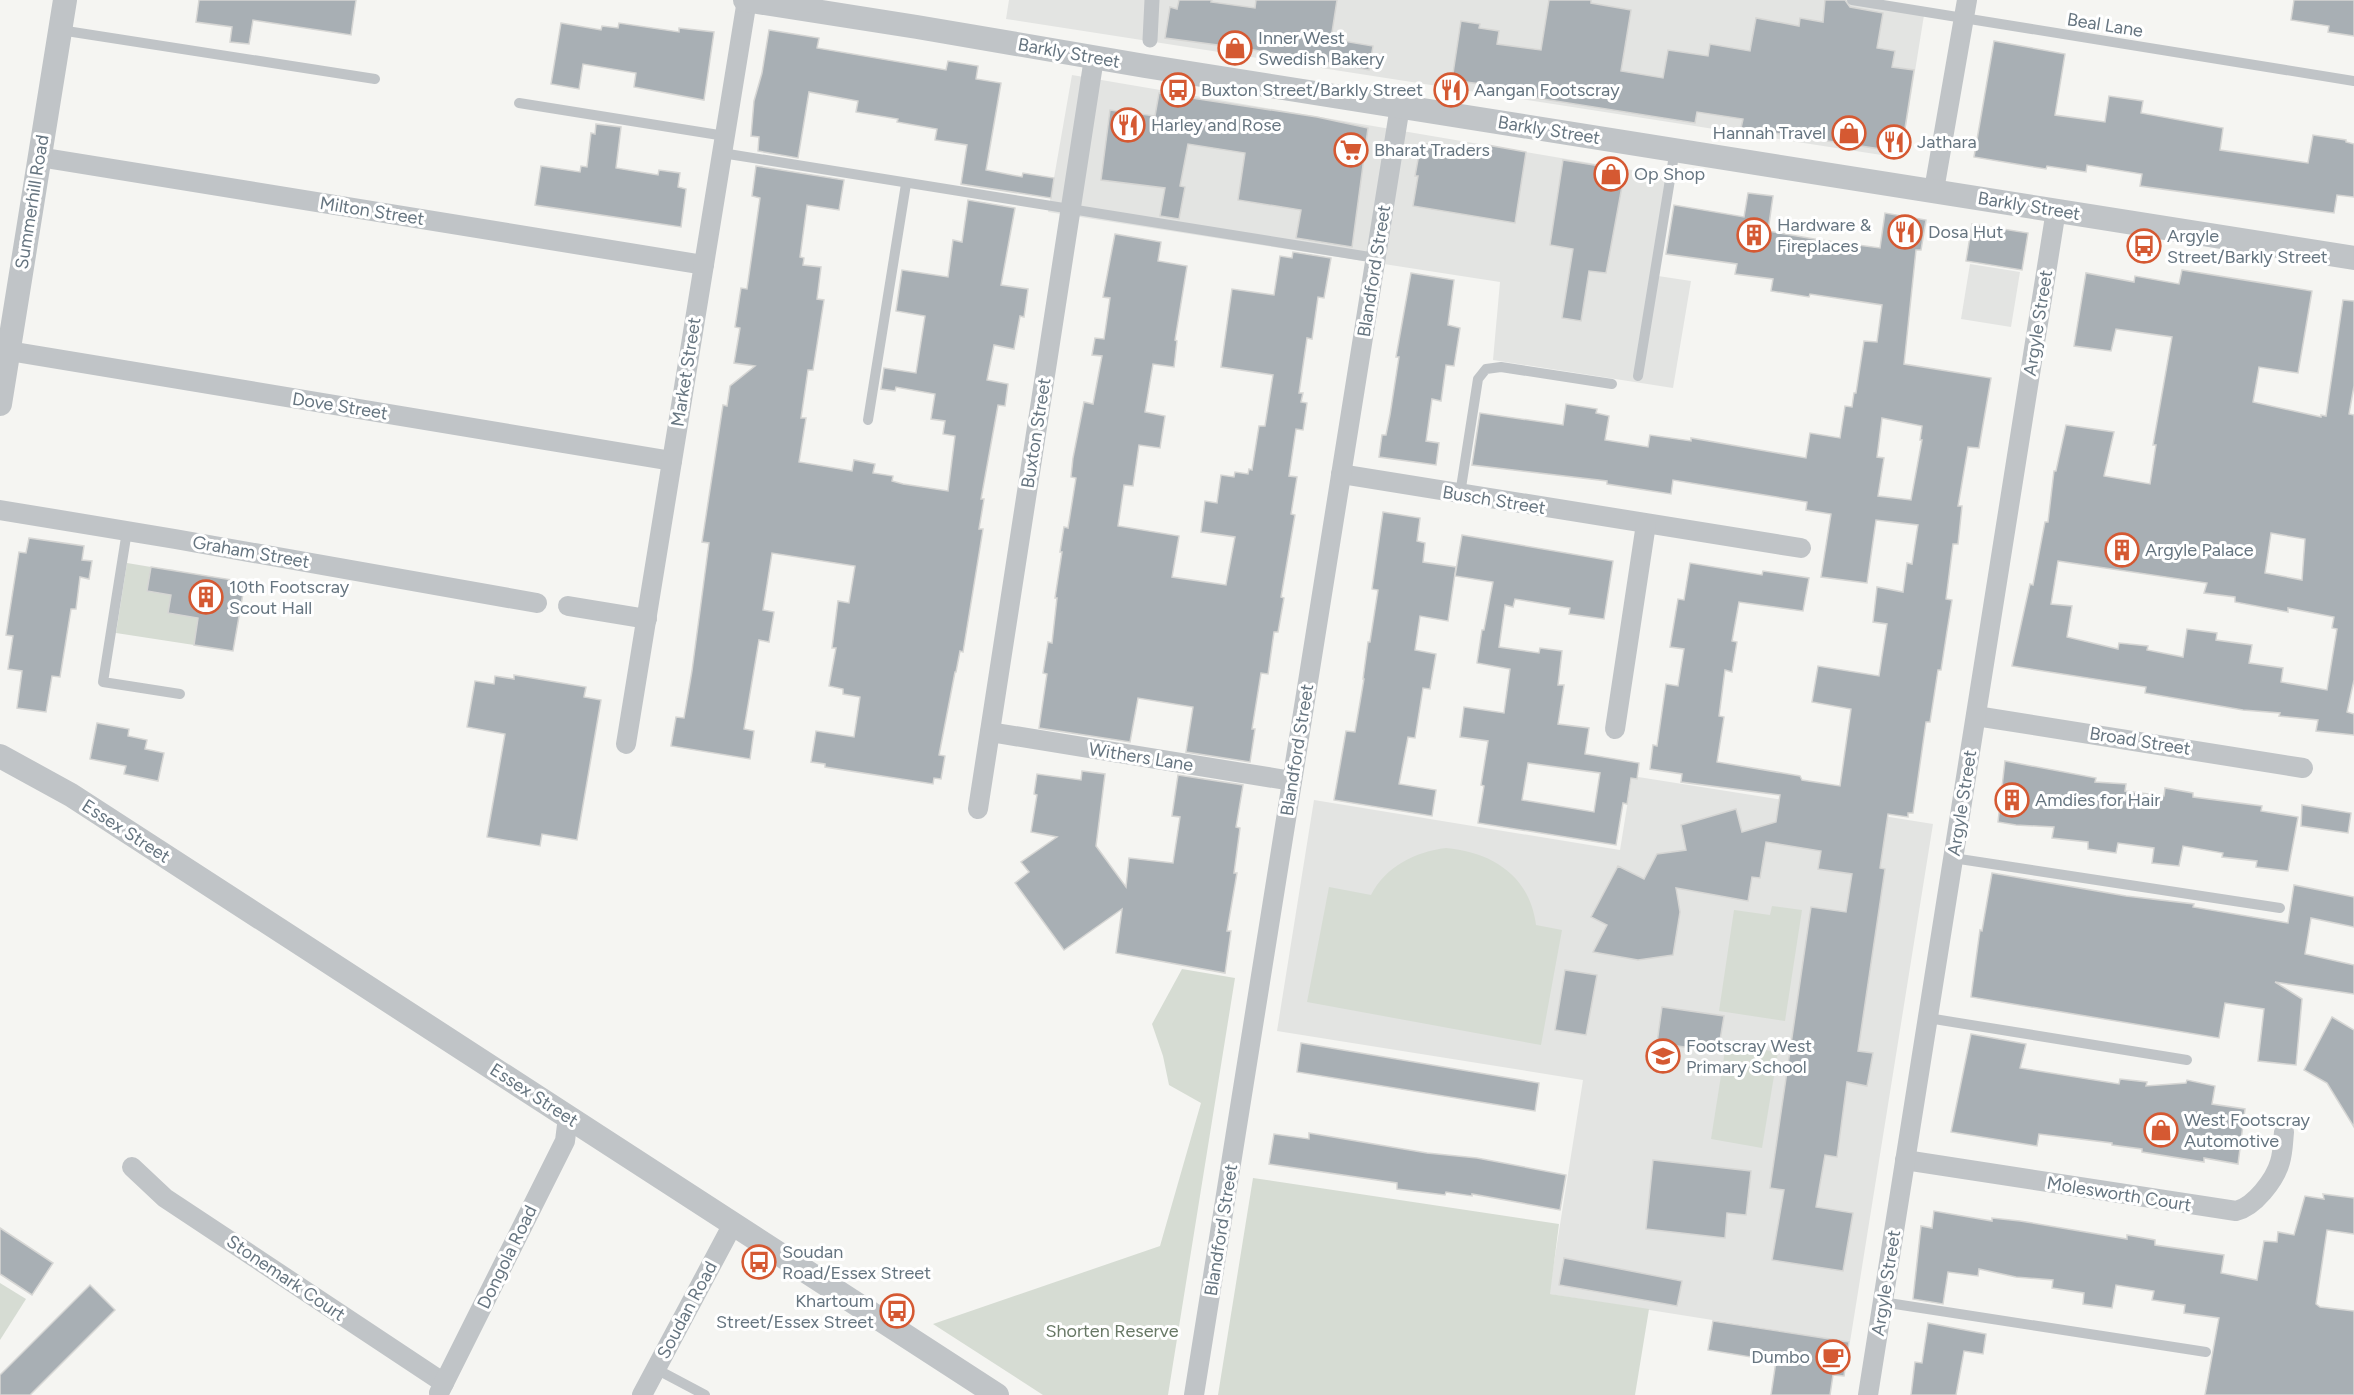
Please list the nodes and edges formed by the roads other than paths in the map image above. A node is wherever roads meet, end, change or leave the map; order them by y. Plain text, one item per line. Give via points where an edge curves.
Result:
1 (65, 0) edge
2 (746, 0) edge
3 (1152, 0) edge
4 (1852, 0) edge
5 (1966, 10) edge
6 (60, 30) junction
7 (1149, 40) dead end
8 (1094, 58) junction
9 (375, 79) dead end
10 (2354, 81) edge
11 (519, 103) dead end
12 (1400, 106) junction
13 (724, 144) junction
14 (1674, 150) junction
15 (39, 157) junction
16 (906, 184) junction
17 (1934, 190) junction
18 (1071, 210) junction
19 (2056, 210) junction
20 (1376, 258) junction
21 (2354, 258) edge
22 (704, 265) junction
23 (9, 351) junction
24 (1638, 376) dead end
25 (1612, 384) dead end
26 (0, 404) edge
27 (868, 420) dead end
28 (672, 461) junction
29 (1341, 474) junction
30 (1460, 494) junction
31 (0, 510) edge
32 (1646, 525) junction
33 (127, 531) junction
34 (1802, 548) dead end
35 (537, 603) dead end
36 (568, 606) dead end
37 (647, 619) junction
38 (180, 694) dead end
39 (1976, 716) junction
40 (1615, 729) dead end
41 (990, 732) junction
42 (0, 740) edge
43 (626, 744) dead end
44 (0, 756) edge
45 (2303, 768) dead end
46 (1292, 782) junction
47 (71, 795) junction
48 (978, 809) dead end
49 (1953, 858) junction
50 (2280, 908) dead end
51 (1928, 1018) junction
52 (2187, 1060) dead end
53 (568, 1117) junction
54 (2284, 1132) dead end
55 (1905, 1160) junction
56 (132, 1167) dead end
57 (733, 1224) junction
58 (1882, 1302) junction
59 (2206, 1352) dead end
60 (656, 1369) junction
61 (441, 1389) edge
62 (987, 1392) edge
63 (642, 1395) edge
64 (705, 1395) edge
65 (1194, 1395) edge
66 (1868, 1395) edge

1 - 6 street, Summerhill Road
2 - 8 street, Barkly Street
2 - 13 street, Market Street
3 - 7 street
4 - 5 lane, Beal Lane
5 - 10 lane, Beal Lane
5 - 17 street
6 - 9 lane
6 - 15 street, Summerhill Road
8 - 12 street, Barkly Street
8 - 18 street, Buxton Street
11 - 13 lane
12 - 14 street, Barkly Street
12 - 20 street, Blandford Street
13 - 16 lane
13 - 22 street, Market Street
14 - 17 street, Barkly Street
14 - 24 lane
15 - 22 street, Milton Street
15 - 23 street, Summerhill Road
16 - 18 lane
16 - 27 lane
17 - 19 street, Barkly Street
18 - 20 lane
18 - 41 street, Buxton Street
19 - 21 street, Barkly Street
19 - 39 street, Argyle Street
20 - 29 street, Blandford Street
22 - 28 street, Market Street
23 - 26 street, Summerhill Road
23 - 28 street, Dove Street
25 - 30 lane via 1501,367 1486,369 1478,379
28 - 37 street, Market Street
29 - 30 street, Busch Street
29 - 46 street, Blandford Street
30 - 32 street, Busch Street
31 - 33 street, Graham Street
32 - 34 street, Busch Street
32 - 40 street
33 - 35 street, Graham Street
33 - 38 lane via 103,682
36 - 37 street
37 - 43 street, Market Street
39 - 45 street, Broad Street
39 - 49 street, Argyle Street
41 - 46 street, Withers Lane
41 - 48 street, Buxton Street
42 - 47 street, Essex Street
44 - 47 street, Essex Street
46 - 65 street, Blandford Street
47 - 53 street, Essex Street
49 - 50 lane
49 - 51 street, Argyle Street
51 - 52 lane
51 - 55 street, Argyle Street
53 - 57 street, Essex Street
53 - 61 street, Dongola Road via 565,1141
54 - 55 street, Molesworth Court via 2277,1171 2253,1203 2236,1211
55 - 58 street, Argyle Street
56 - 61 street, Stonemark Court via 165,1198
57 - 60 street, Soudan Road
57 - 62 street, Essex Street
58 - 59 lane
58 - 66 street, Argyle Street
60 - 63 street, Soudan Road
60 - 64 lane

